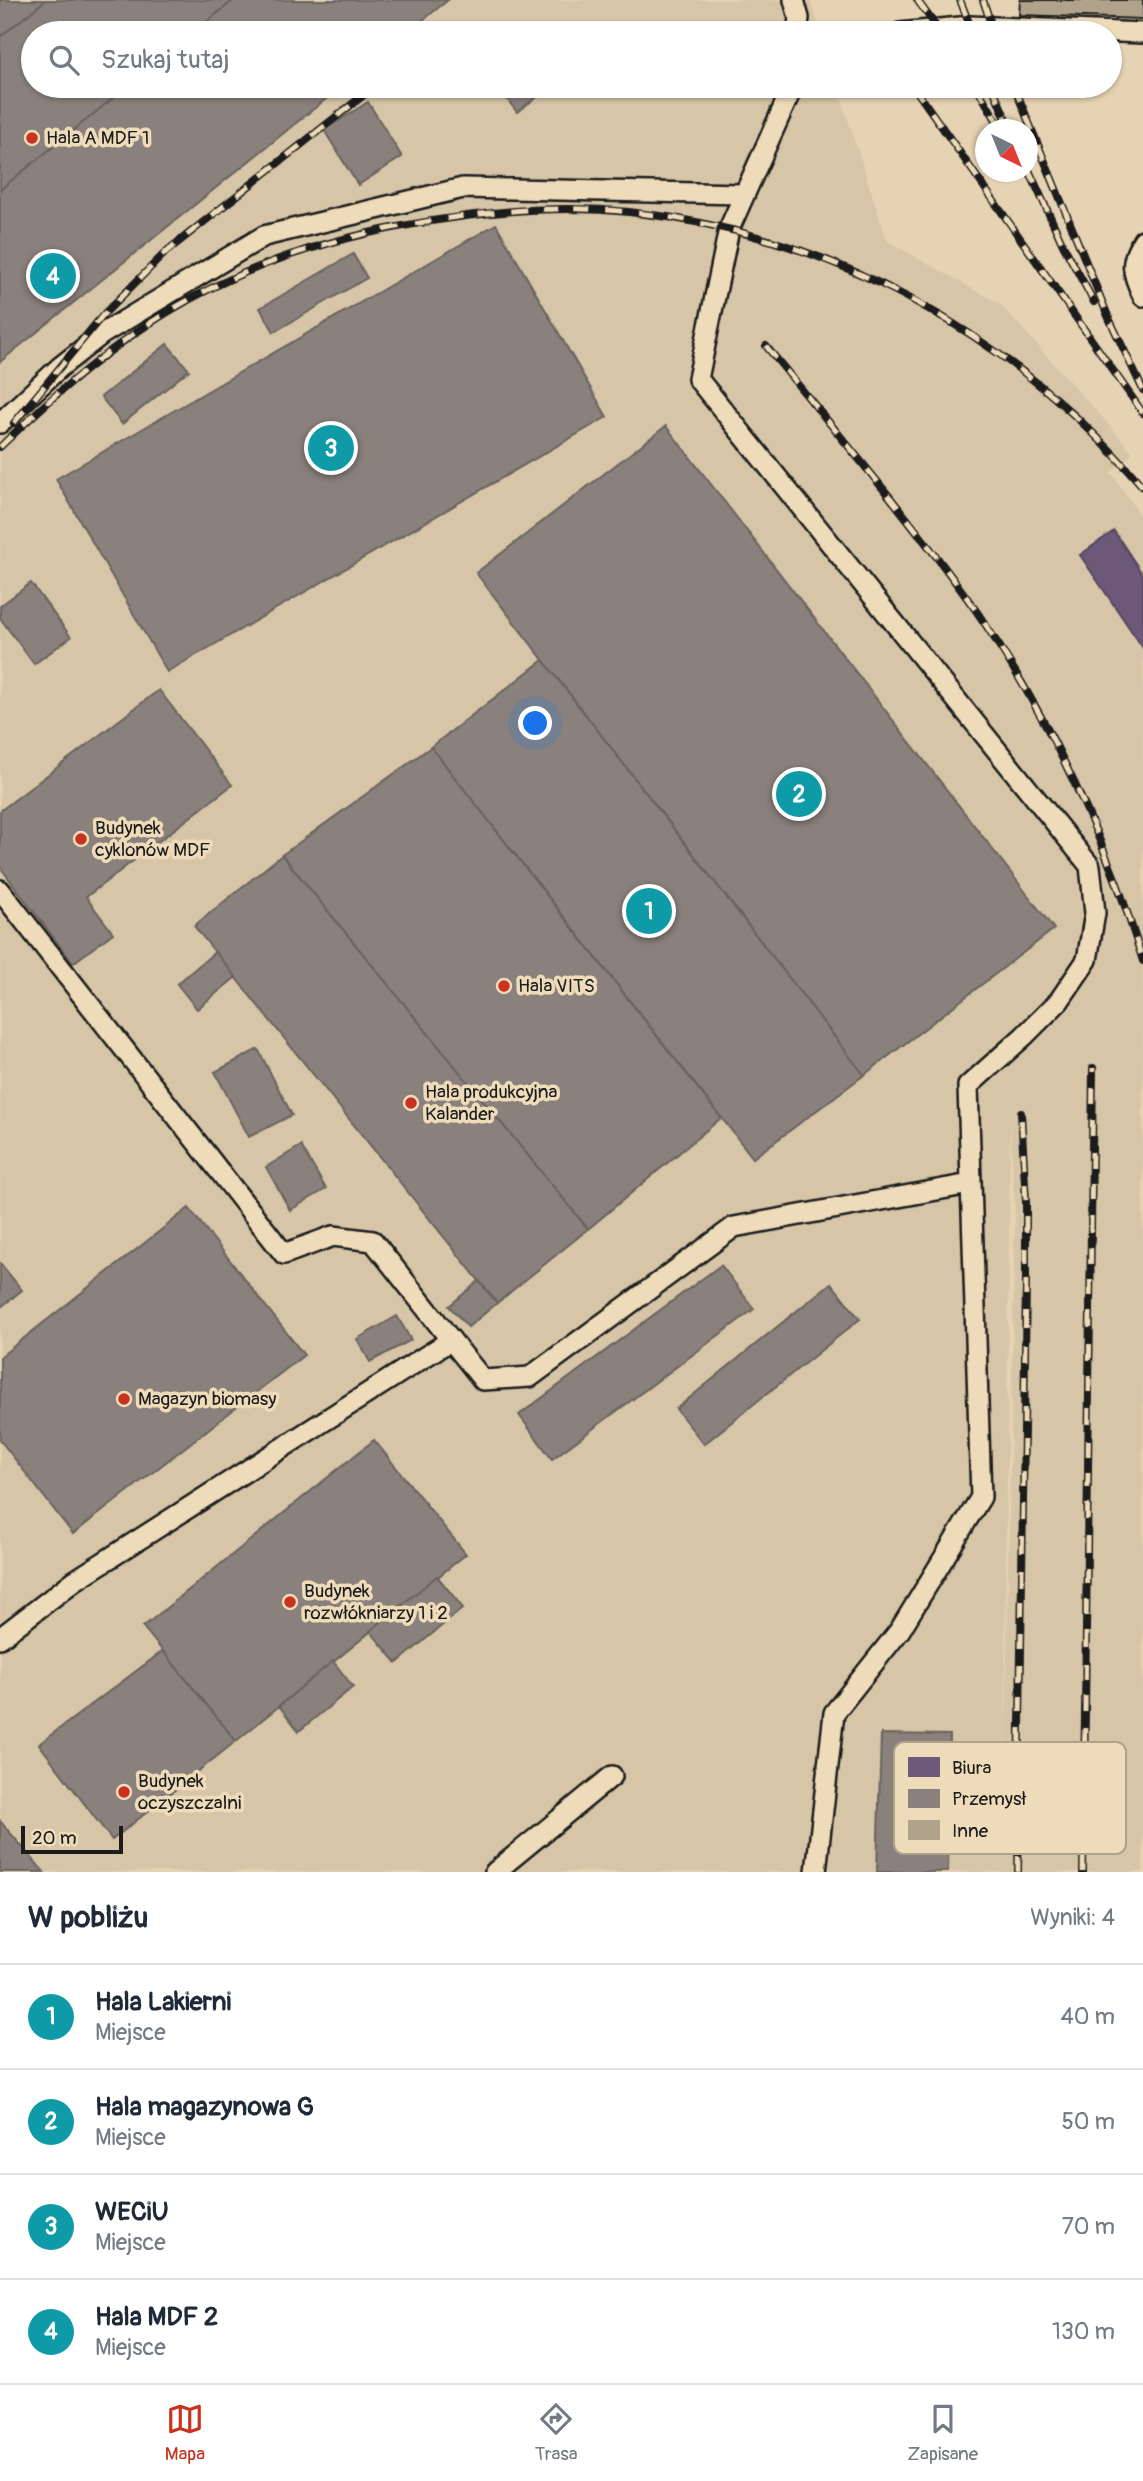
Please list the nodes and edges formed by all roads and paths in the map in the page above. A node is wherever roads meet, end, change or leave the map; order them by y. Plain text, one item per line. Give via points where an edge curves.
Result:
1 (794, 0) edge
2 (799, 21) edge
3 (1122, 32) edge
4 (1143, 33) edge
5 (787, 98) edge
6 (743, 194) junction
7 (1143, 240) edge
8 (1143, 296) edge
9 (0, 423) edge
10 (0, 890) edge
11 (970, 1184) junction
12 (451, 1340) junction
13 (0, 1637) edge
14 (612, 1776) dead end
15 (495, 1872) edge
16 (816, 1872) edge

1 - 2 lane
3 - 4 lane
5 - 6 lane
6 - 9 lane via 463,188 264,236 102,334
6 - 11 lane via 729,229 698,379 1090,866 1095,913 1087,960 1059,1001 968,1086
7 - 8 lane via 1134,254 1135,278
10 - 12 lane via 284,1254 333,1236 373,1241
11 - 12 lane via 734,1227 530,1377 483,1380
11 - 16 lane via 981,1497 901,1630 834,1713
12 - 13 lane via 74,1581
14 - 15 lane

